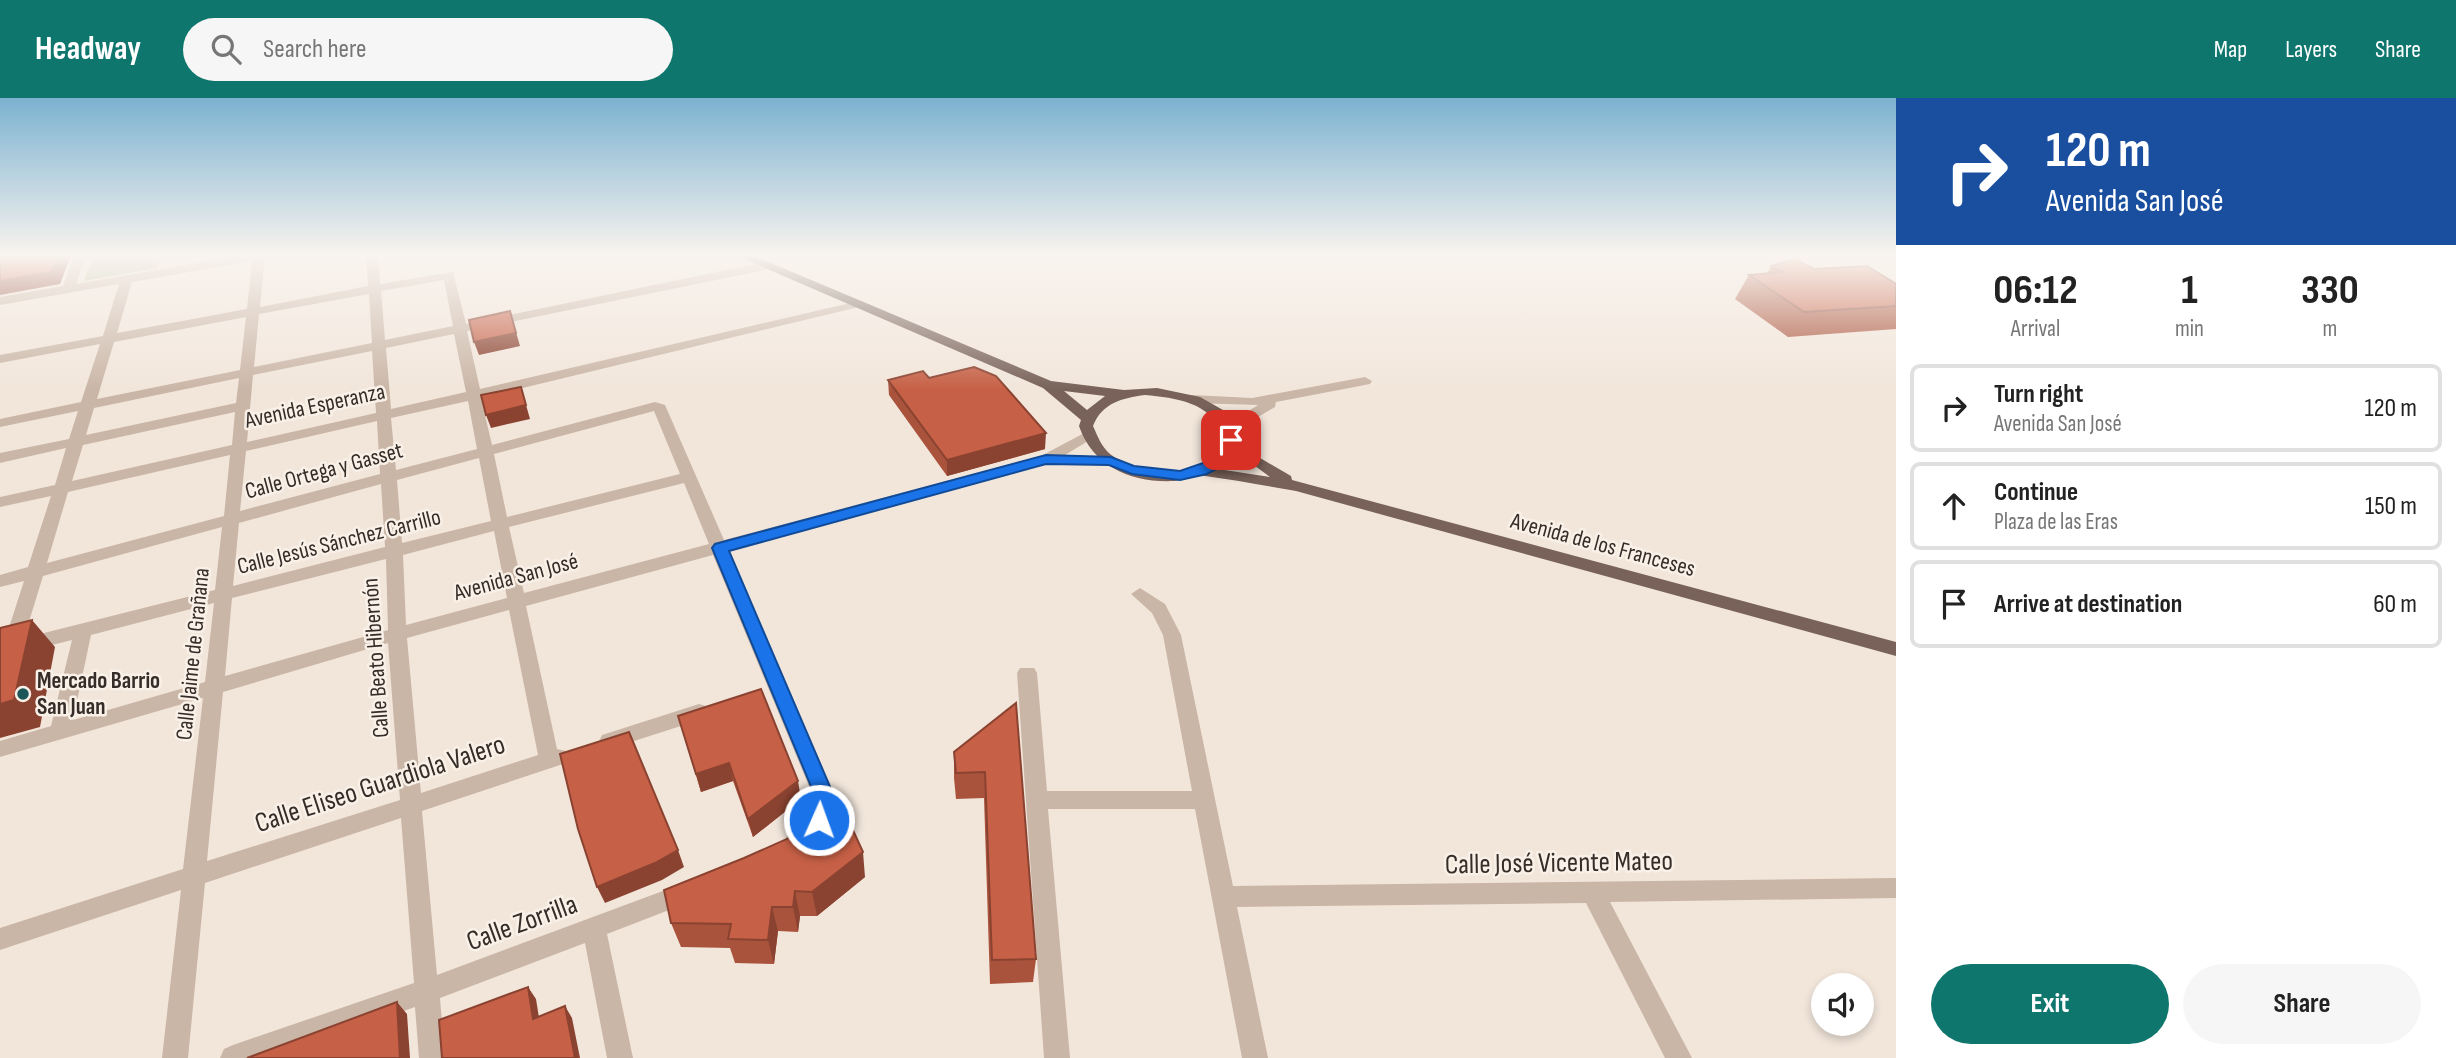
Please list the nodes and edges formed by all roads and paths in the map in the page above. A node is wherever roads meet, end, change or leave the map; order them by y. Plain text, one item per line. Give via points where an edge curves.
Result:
1 (120, 300) edge
2 (254, 300) edge
3 (303, 300) edge
4 (374, 300) edge
5 (455, 300) edge
6 (602, 300) edge
7 (845, 300) edge
8 (855, 304) junction
9 (253, 309) junction
10 (461, 329) junction
11 (109, 336) junction
12 (377, 345) junction
13 (0, 359) edge
14 (247, 371) junction
15 (1365, 380) dead end
16 (1048, 385) junction
17 (1122, 394) junction
18 (474, 395) junction
19 (1192, 399) junction
20 (1280, 399) junction
21 (87, 405) junction
22 (243, 406) junction
23 (383, 415) junction
24 (1088, 418) junction
25 (0, 423) edge
26 (1088, 435) junction
27 (1230, 435) junction
28 (76, 441) junction
29 (239, 447) junction
30 (484, 452) junction
31 (0, 458) edge
32 (1046, 460) junction
33 (1111, 461) junction
34 (1202, 471) junction
35 (690, 476) junction
36 (387, 478) junction
37 (1297, 486) junction
38 (62, 487) junction
39 (0, 502) edge
40 (232, 520) junction
41 (498, 525) junction
42 (720, 548) junction
43 (394, 551) junction
44 (35, 572) junction
45 (0, 581) edge
46 (224, 594) junction
47 (1140, 594) dead end
48 (514, 603) junction
49 (83, 630) junction
50 (397, 634) junction
51 (1896, 649) edge
52 (6, 650) edge
53 (1027, 673) dead end
54 (215, 687) junction
55 (779, 687) junction
56 (753, 695) edge
57 (715, 707) edge
58 (60, 731) junction
59 (0, 749) edge
60 (549, 760) junction
61 (1037, 800) junction
62 (1204, 800) junction
63 (412, 806) junction
64 (776, 854) edge
65 (192, 876) junction
66 (711, 883) edge
67 (1896, 888) edge
68 (1591, 892) junction
69 (1223, 897) junction
70 (594, 929) junction
71 (0, 939) edge
72 (427, 991) junction
73 (175, 1058) edge
74 (233, 1058) edge
75 (432, 1058) edge
76 (620, 1058) edge
77 (1057, 1058) edge
78 (1255, 1058) edge
79 (1679, 1058) edge

1 - 11 street
2 - 9 street, Calle Jaime de Grañana
3 - 9 street
4 - 12 street, Calle Beato Hibernón
5 - 10 street
6 - 10 street
7 - 8 main road
8 - 16 main road
8 - 18 street, Avenida Esperanza
9 - 11 street
9 - 14 street, Calle Jaime de Grañana
10 - 12 street
10 - 18 street
11 - 13 street
11 - 21 street
12 - 14 street
12 - 23 street, Calle Beato Hibernón
14 - 21 street
14 - 22 street, Calle Jaime de Grañana
15 - 20 street
16 - 17 main road
16 - 24 main road
17 - 19 main road via 1145,391
17 - 24 main road via 1101,404
18 - 23 street, Avenida Esperanza
18 - 30 street
19 - 20 street
19 - 27 main road via 1216,412
20 - 27 street via 1253,413
21 - 25 street
21 - 28 street
22 - 28 street
22 - 29 street, Calle Jaime de Grañana
23 - 29 street, Avenida Esperanza
23 - 36 street, Calle Beato Hibernón
24 - 26 main road
26 - 32 street, Avenida San José
26 - 33 main road
27 - 34 main road via 1223,457
27 - 37 main road via 1255,461
28 - 31 street
28 - 38 street
29 - 38 street, Avenida Esperanza
29 - 40 street, Calle Jaime de Grañana
30 - 35 street, Calle Ortega y Gasset via 655,406 660,408
30 - 36 street, Calle Ortega y Gasset
30 - 41 street
32 - 33 street, Avenida San José
32 - 42 street, Avenida San José
33 - 34 main road via 1156,475
34 - 37 main road
35 - 41 street, Calle Jesús Sánchez Carrillo
35 - 42 street
36 - 40 street, Calle Ortega y Gasset
36 - 43 street, Calle Beato Hibernón
37 - 51 main road, Avenida de los Franceses
38 - 39 street, Avenida Esperanza
38 - 44 street
40 - 44 street, Calle Ortega y Gasset
40 - 46 street, Calle Jaime de Grañana
41 - 43 street, Calle Jesús Sánchez Carrillo
41 - 48 street
42 - 48 street, Avenida San José
42 - 55 street
43 - 46 street, Calle Jesús Sánchez Carrillo
43 - 50 street, Calle Beato Hibernón
44 - 45 street, Calle Ortega y Gasset
44 - 52 street
46 - 49 street, Calle Jesús Sánchez Carrillo
46 - 54 street, Calle Jaime de Grañana
47 - 62 street via 1159,610 1172,635
48 - 50 street, Avenida San José
48 - 60 street
49 - 52 street, Calle Jesús Sánchez Carrillo
49 - 58 street
50 - 54 street, Avenida San José
50 - 63 street, Calle Beato Hibernón
53 - 61 street
54 - 58 street, Avenida San José
54 - 65 street, Calle Jaime de Grañana
55 - 56 street
55 - 64 street via 824,796 819,820
57 - 60 street, Calle Eliseo Guardiola Valero
58 - 59 street, Avenida San José
60 - 63 street, Calle Eliseo Guardiola Valero
61 - 62 street
61 - 77 street
62 - 69 street
63 - 65 street, Calle Eliseo Guardiola Valero
63 - 72 street, Calle Beato Hibernón
65 - 71 street, Calle Eliseo Guardiola Valero
65 - 73 street, Calle Jaime de Grañana
66 - 70 street, Calle Zorrilla
67 - 68 street, Calle José Vicente Mateo
68 - 69 street, Calle José Vicente Mateo
68 - 79 street
69 - 78 street
70 - 72 street, Calle Zorrilla
70 - 76 street
72 - 74 street, Calle Zorrilla
72 - 75 street, Calle Beato Hibernón

